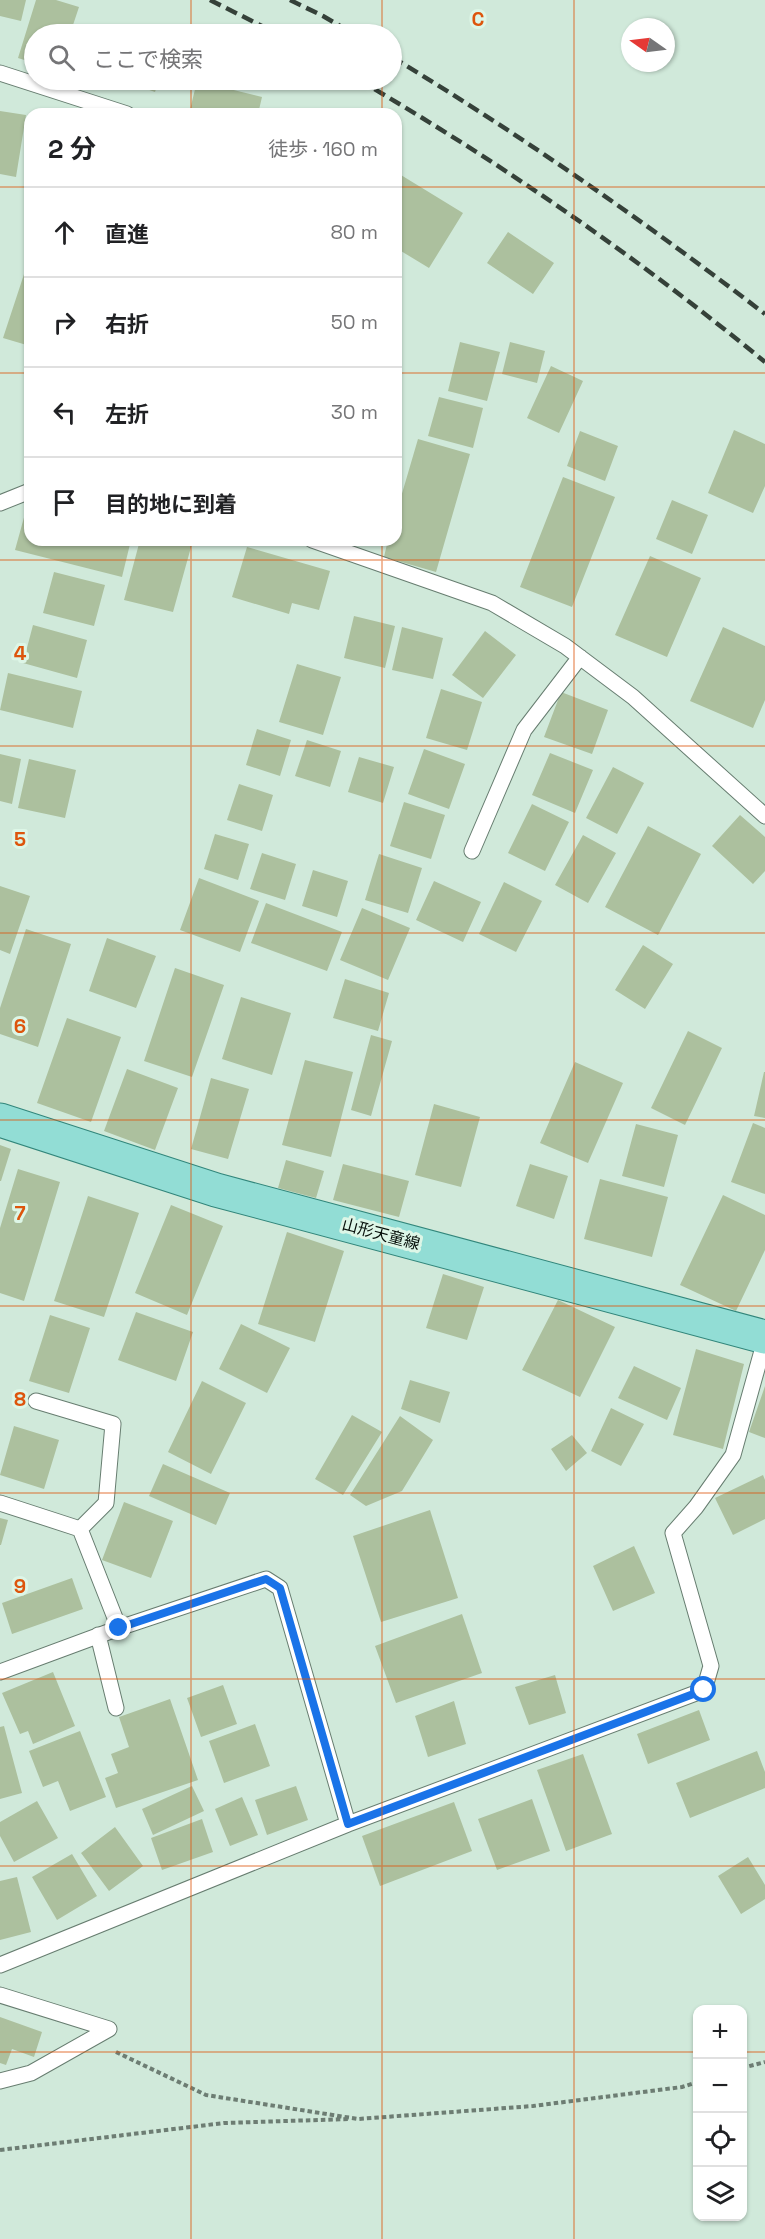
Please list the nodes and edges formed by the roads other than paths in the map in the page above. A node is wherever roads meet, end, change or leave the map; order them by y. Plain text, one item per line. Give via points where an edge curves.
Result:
1 (0, 74) edge
2 (24, 82) edge
3 (51, 90) edge
4 (108, 108) edge
5 (24, 493) edge
6 (0, 503) edge
7 (329, 546) edge
8 (580, 657) junction
9 (765, 816) edge
10 (472, 851) dead end
11 (0, 1120) edge
12 (765, 1338) edge
13 (36, 1401) dead end
14 (0, 1503) edge
15 (80, 1529) junction
16 (119, 1628) junction
17 (98, 1635) junction
18 (0, 1672) edge
19 (116, 1708) dead end
20 (348, 1824) junction
21 (0, 1965) edge
22 (0, 1995) edge
23 (0, 2080) edge

1 - 2 lane
3 - 4 lane
5 - 6 lane
7 - 8 lane via 492,603
8 - 9 lane via 633,697
8 - 10 lane via 524,730
11 - 12 main road, 山形天童線 via 216,1190
12 - 20 lane via 733,1455 673,1533 711,1666 704,1690
13 - 15 lane via 113,1424 106,1503
14 - 15 lane
15 - 16 lane
16 - 17 lane
16 - 20 lane via 266,1579 280,1588
17 - 18 lane
17 - 19 lane
20 - 21 lane
22 - 23 lane via 109,2029 31,2073

